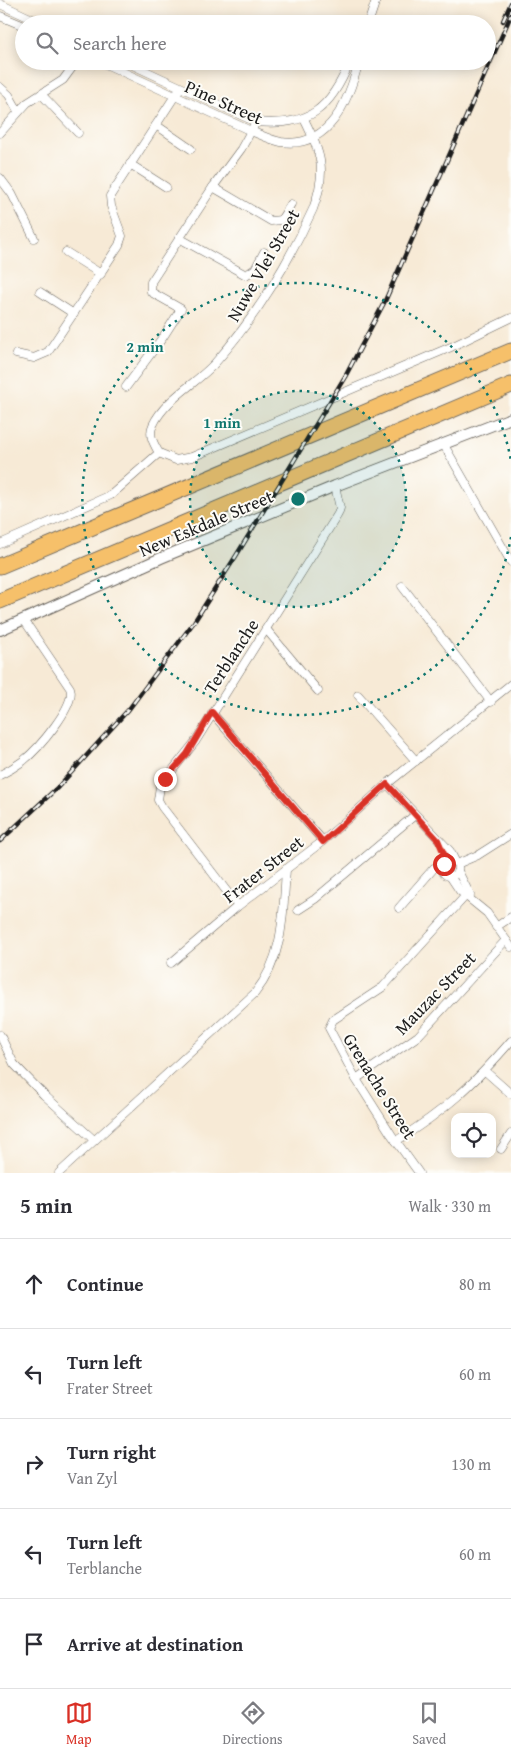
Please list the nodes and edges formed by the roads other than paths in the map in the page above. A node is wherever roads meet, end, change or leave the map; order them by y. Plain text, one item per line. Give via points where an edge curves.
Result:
1 (376, 0) edge
2 (0, 4) edge
3 (24, 15) edge
4 (371, 15) edge
5 (0, 16) edge
6 (15, 22) edge
7 (70, 70) edge
8 (118, 70) edge
9 (143, 70) edge
10 (346, 70) edge
11 (356, 70) edge
12 (0, 87) edge
13 (180, 88) junction
14 (41, 94) junction
15 (175, 97) junction
16 (18, 111) junction
17 (304, 120) junction
18 (256, 122) junction
19 (156, 125) junction
20 (252, 131) junction
21 (0, 133) edge
22 (78, 133) dead end
23 (314, 139) junction
24 (192, 149) dead end
25 (130, 164) junction
26 (0, 178) edge
27 (166, 186) dead end
28 (213, 187) junction
29 (292, 204) dead end
30 (34, 238) dead end
31 (179, 238) junction
32 (66, 252) dead end
33 (264, 252) dead end
34 (101, 274) junction
35 (40, 292) dead end
36 (74, 314) junction
37 (511, 318) edge
38 (511, 351) edge
39 (16, 354) dead end
40 (511, 385) edge
41 (126, 387) dead end
42 (511, 418) edge
43 (444, 446) junction
44 (159, 453) junction
45 (335, 486) junction
46 (0, 544) edge
47 (511, 562) edge
48 (0, 566) edge
49 (402, 586) dead end
50 (0, 601) edge
51 (24, 620) junction
52 (266, 629) junction
53 (0, 630) edge
54 (511, 684) edge
55 (318, 690) dead end
56 (358, 695) dead end
57 (491, 702) junction
58 (212, 712) junction
59 (416, 760) junction
60 (0, 775) edge
61 (387, 784) junction
62 (415, 815) junction
63 (511, 834) edge
64 (323, 842) junction
65 (452, 864) junction
66 (286, 869) junction
67 (447, 874) junction
68 (424, 881) junction
69 (469, 895) junction
70 (238, 906) junction
71 (399, 908) dead end
72 (298, 910) dead end
73 (511, 917) edge
74 (496, 927) junction
75 (506, 940) junction
76 (511, 947) edge
77 (172, 962) dead end
78 (0, 1035) edge
79 (511, 1040) edge
80 (485, 1071) junction
81 (356, 1079) junction
82 (511, 1094) edge
83 (511, 1134) edge
84 (94, 1140) junction
85 (396, 1141) junction
86 (501, 1148) dead end
87 (59, 1173) edge
88 (419, 1173) edge

1 - 4 street
2 - 3 street
5 - 6 street
7 - 14 street via 63,80
8 - 15 street, Pine Street
9 - 13 street, Pine Street
10 - 17 street via 328,101
11 - 23 street via 343,107
12 - 16 street
13 - 15 street
13 - 18 street, Pine Street
14 - 16 street
14 - 22 street
15 - 19 street
15 - 20 street, Pine Street
16 - 21 street
17 - 18 street, Pine Street via 276,124
17 - 23 street, Nuwe Vlei Street
18 - 20 street
19 - 24 street
19 - 25 street
20 - 23 street, Pine Street via 282,142
20 - 28 street
23 - 44 street, Nuwe Vlei Street via 322,169 319,193 307,223 253,318 209,370 158,416 150,437
25 - 27 street
25 - 34 street via 110,196 122,241
26 - 30 street via 12,194
28 - 29 street via 270,221 281,220
28 - 31 street
31 - 33 street via 246,275 255,269
31 - 41 street via 151,282 150,289 181,309
32 - 34 street
34 - 36 street
35 - 36 street
36 - 39 street via 44,355 34,358
37 - 44 street via 452,347 192,457 176,460
38 - 48 highway
40 - 50 highway
42 - 43 street, New Eskdale Street
43 - 45 street, New Eskdale Street
43 - 47 street
44 - 46 street via 111,496
45 - 51 street, New Eskdale Street via 161,558
45 - 52 street, Terblanche via 338,514
49 - 57 street
51 - 53 street, New Eskdale Street
51 - 60 street via 70,688 72,696 34,751
52 - 55 street
52 - 58 street, Terblanche
54 - 57 street, Frater Street
56 - 59 street
57 - 59 street, Frater Street
58 - 64 street
58 - 70 street, Terblanche via 187,754 160,786 158,800
59 - 61 street, Frater Street
61 - 62 street
61 - 64 street, Frater Street
62 - 65 street via 438,840
62 - 72 street
63 - 65 street via 478,855
64 - 66 street, Frater Street
65 - 67 street
65 - 67 street via 456,874
65 - 68 street via 434,868
65 - 69 street
66 - 70 street, Frater Street
66 - 84 street via 279,947 263,983
67 - 68 street via 436,874
67 - 69 street via 456,887
68 - 71 street
69 - 74 street via 487,912
69 - 81 street, Grenache Street via 382,987 330,1023 330,1033
70 - 77 street, Frater Street
73 - 74 street
74 - 75 street
75 - 76 street
75 - 81 street, Mauzac Street via 418,1036
78 - 84 street via 14,1064
79 - 80 street
80 - 82 street
80 - 85 street via 455,1101
81 - 85 street, Grenache Street
83 - 86 street
84 - 87 street
85 - 88 street, Grenache Street

